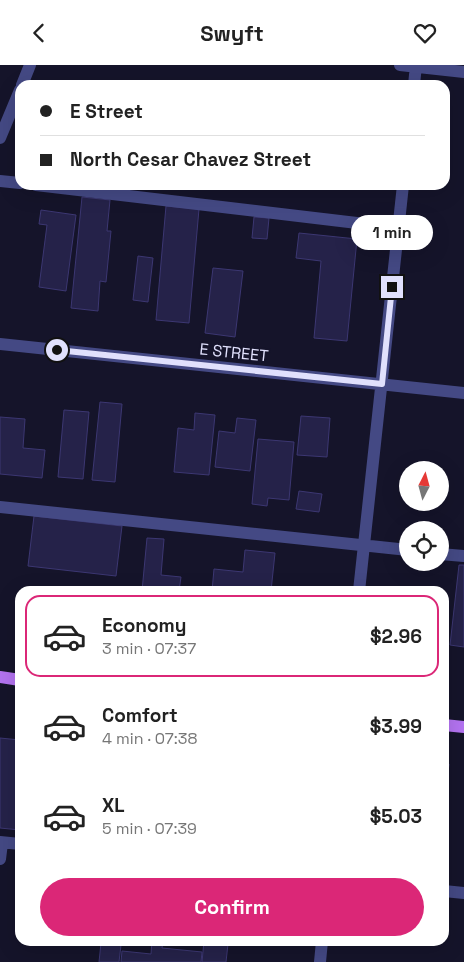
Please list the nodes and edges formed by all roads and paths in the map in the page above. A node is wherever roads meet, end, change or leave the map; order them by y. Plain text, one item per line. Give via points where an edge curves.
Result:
1 (30, 65) edge
2 (400, 65) edge
3 (416, 66) edge
4 (464, 72) edge
5 (24, 80) edge
6 (415, 80) edge
7 (15, 102) edge
8 (0, 139) edge
9 (0, 181) edge
10 (15, 182) edge
11 (78, 190) edge
12 (403, 190) edge
13 (399, 228) junction
14 (0, 344) edge
15 (382, 384) junction
16 (464, 393) edge
17 (0, 507) edge
18 (364, 546) junction
19 (399, 549) edge
20 (449, 554) edge
21 (464, 556) edge
22 (360, 586) edge
23 (0, 677) edge
24 (15, 679) edge
25 (449, 726) edge
26 (464, 727) edge
27 (1, 842) edge
28 (15, 843) edge
29 (0, 859) edge
30 (449, 892) edge
31 (464, 893) edge
32 (322, 946) edge
33 (320, 962) edge

1 - 5 street
2 - 3 street
3 - 4 street
3 - 6 street
7 - 8 street
9 - 10 street
11 - 13 street
12 - 13 street
13 - 15 street
14 - 15 street, E STREET
15 - 16 street, E STREET
15 - 18 street
17 - 18 street
18 - 19 street
18 - 22 street
20 - 21 street
23 - 24 main road
25 - 26 main road
27 - 28 street
27 - 29 street
30 - 31 street
32 - 33 street

